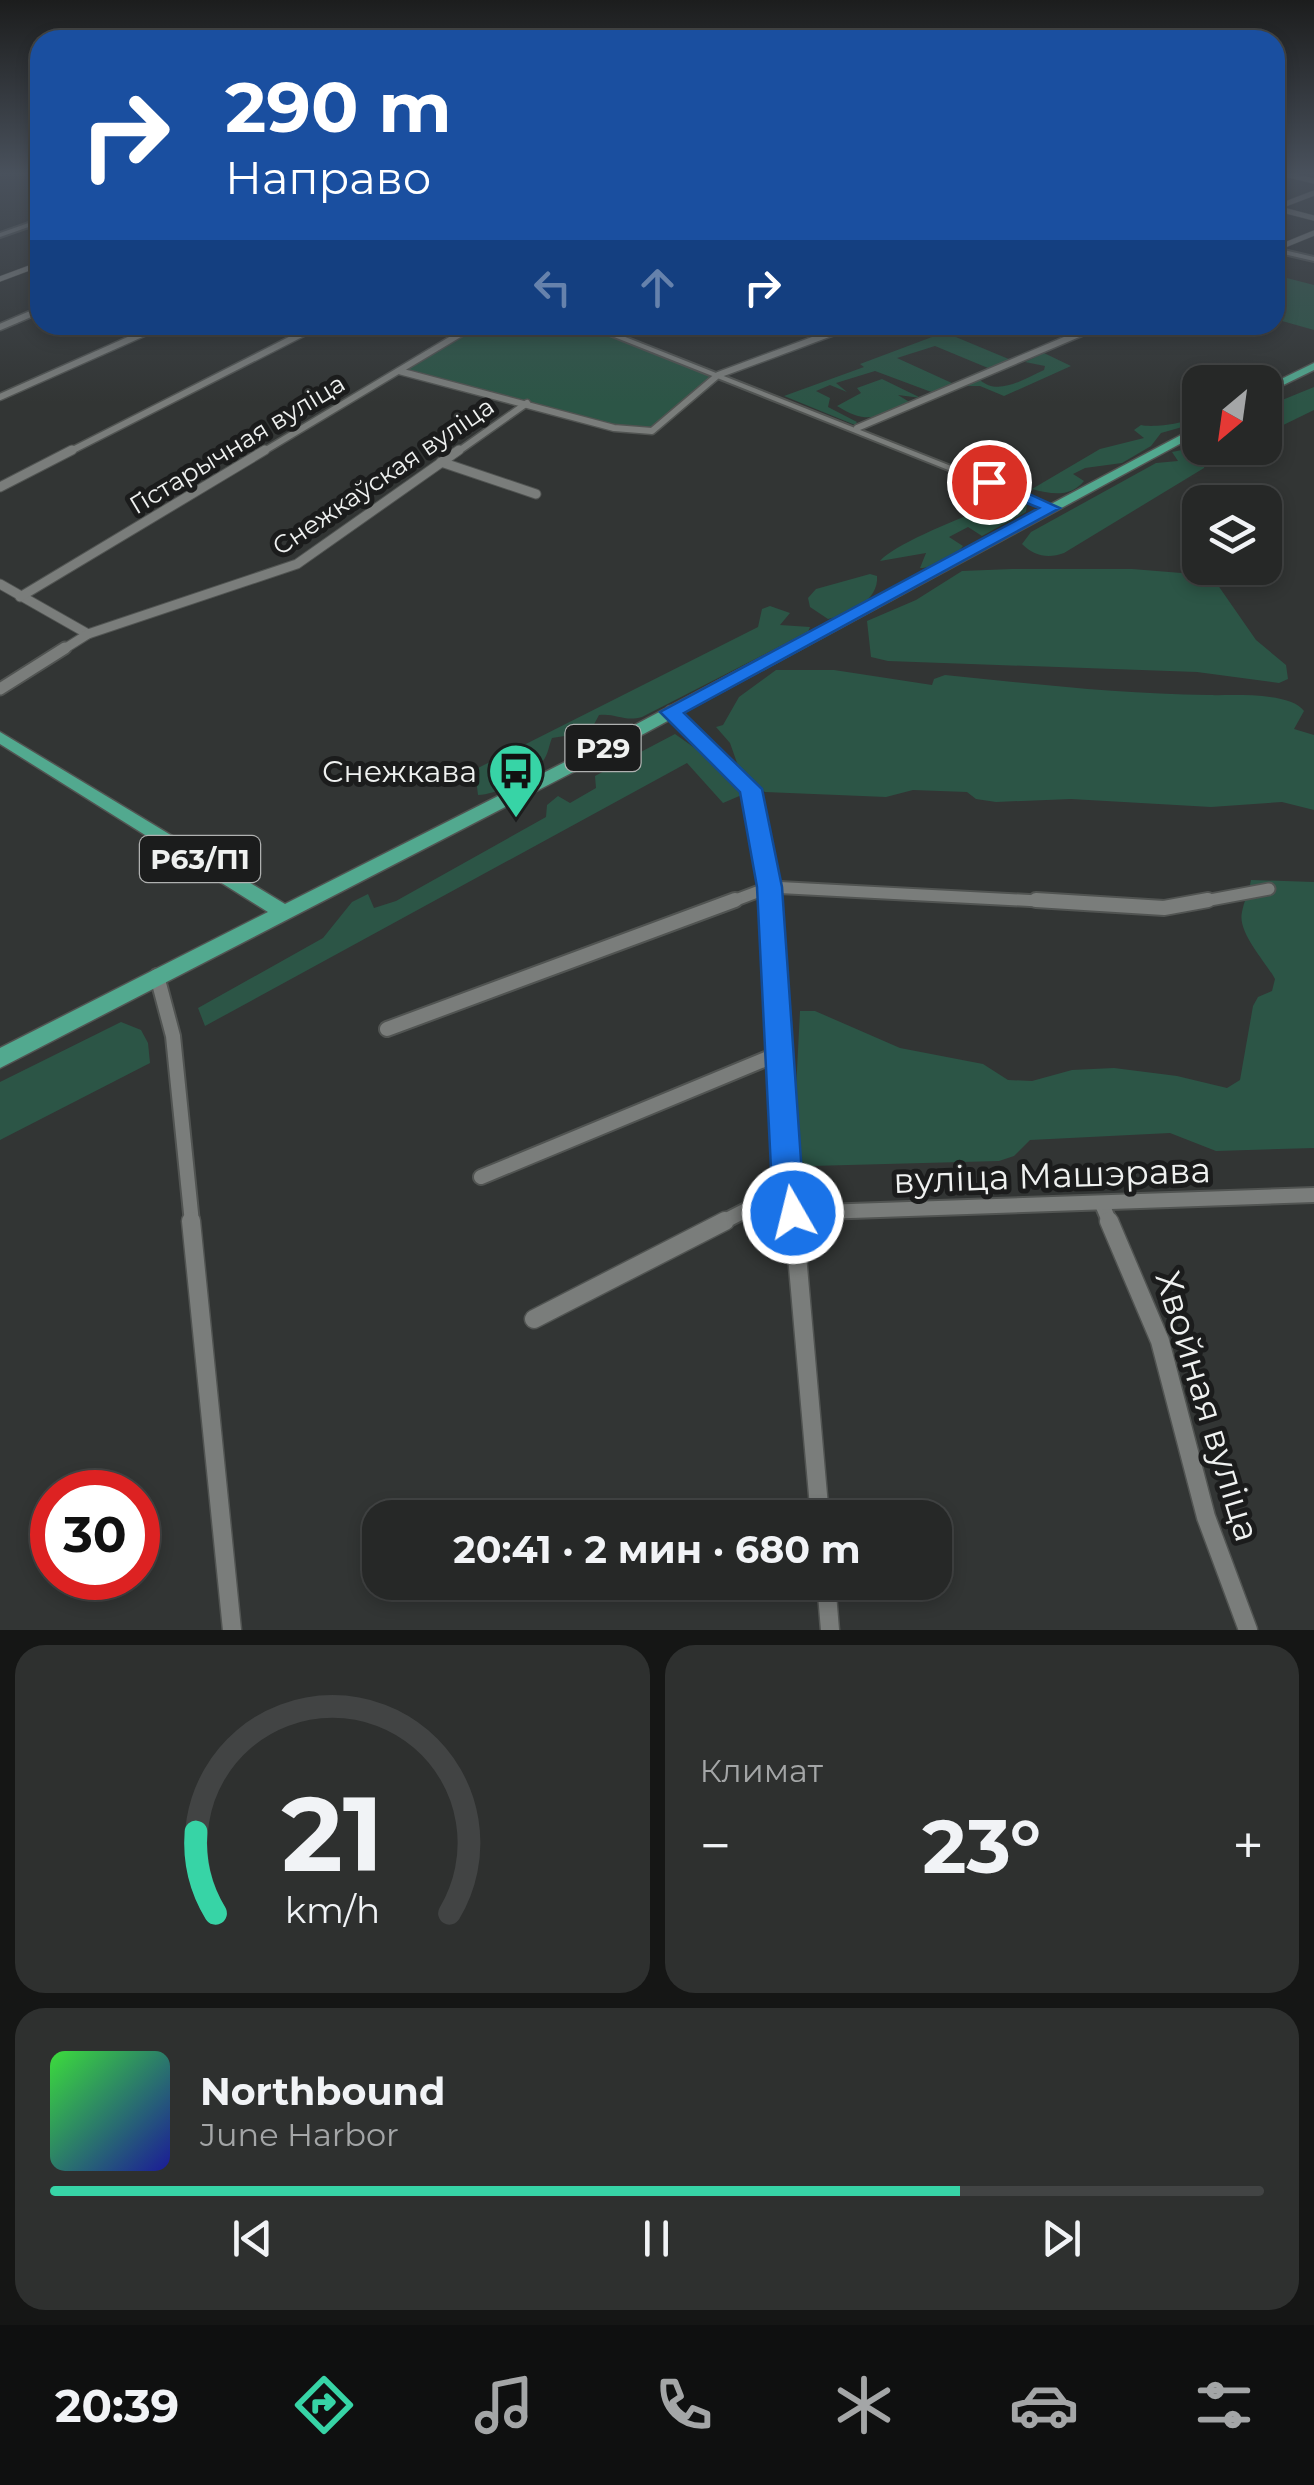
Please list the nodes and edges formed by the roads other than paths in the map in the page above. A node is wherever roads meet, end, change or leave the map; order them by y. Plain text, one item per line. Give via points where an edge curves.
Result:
1 (1285, 252) edge
2 (1314, 259) edge
3 (30, 268) edge
4 (0, 279) edge
5 (30, 314) edge
6 (0, 327) edge
7 (140, 335) edge
8 (299, 335) edge
9 (458, 335) edge
10 (616, 335) edge
11 (826, 335) edge
12 (1076, 335) edge
13 (1314, 366) edge
14 (399, 370) junction
15 (718, 375) junction
16 (1282, 382) edge
17 (0, 397) edge
18 (527, 403) junction
19 (857, 428) junction
20 (1182, 438) edge
21 (441, 462) junction
22 (0, 486) edge
23 (536, 494) dead end
24 (1052, 508) junction
25 (0, 584) edge
26 (20, 596) junction
27 (88, 634) junction
28 (0, 688) edge
29 (671, 712) junction
30 (0, 737) edge
31 (770, 887) junction
32 (1269, 889) dead end
33 (286, 914) junction
34 (157, 976) junction
35 (388, 1030) dead end
36 (778, 1054) junction
37 (0, 1059) edge
38 (481, 1177) dead end
39 (787, 1189) junction
40 (1314, 1195) edge
41 (1102, 1204) junction
42 (793, 1213) junction
43 (534, 1319) dead end
44 (818, 1500) edge
45 (828, 1600) edge
46 (232, 1630) edge
47 (830, 1630) edge
48 (1248, 1630) edge

1 - 2 street
3 - 4 street
5 - 6 street
7 - 17 street
8 - 22 street
9 - 14 street, Гістарычная вуліца
10 - 15 street
11 - 15 street
12 - 19 street
13 - 16 main road
14 - 18 street
14 - 26 street, Гістарычная вуліца
15 - 18 street via 652,430 614,428
15 - 19 street
18 - 21 street, Снежкаўская вуліца
19 - 24 street
20 - 24 main road, Р29
21 - 23 street
21 - 27 street, Снежкаўская вуліца via 297,564
24 - 29 main road, Р29
25 - 26 street
26 - 27 street
27 - 28 street, Снежкаўская вуліца
29 - 31 street via 751,789
29 - 33 main road, Р29
30 - 33 main road, Р63/П1
31 - 32 street via 1164,908
31 - 35 street
31 - 36 street
33 - 34 main road, Р29
34 - 37 main road, Р29
34 - 46 street via 172,1025
36 - 38 street
36 - 39 street
39 - 42 street
39 - 43 street
40 - 41 street, вуліца Машэрава
41 - 42 street, вуліца Машэрава
41 - 48 street, Хвойная вуліца via 1160,1341 1206,1517
42 - 44 street
45 - 47 street

